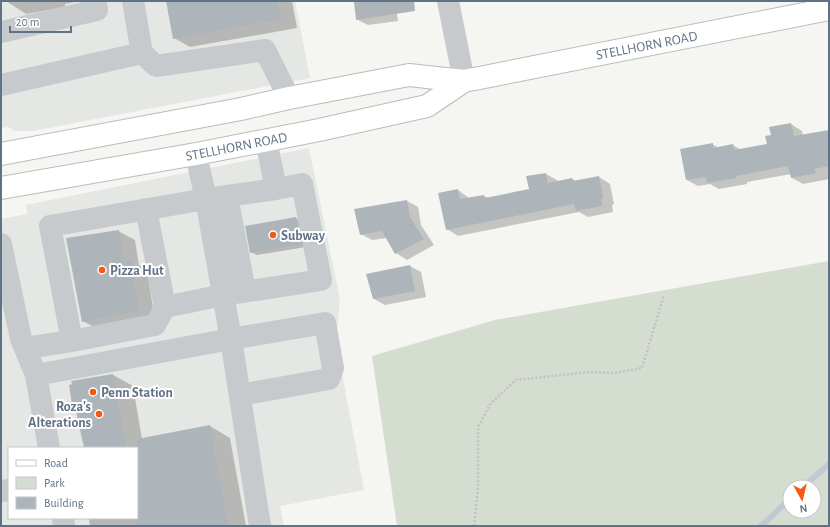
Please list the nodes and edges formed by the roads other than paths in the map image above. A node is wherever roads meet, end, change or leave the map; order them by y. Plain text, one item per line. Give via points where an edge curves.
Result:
1 (95, 1) edge
2 (133, 1) edge
3 (448, 1) edge
4 (829, 9) edge
5 (1, 32) edge
6 (142, 53) junction
7 (464, 81) junction
8 (1, 85) edge
9 (289, 98) junction
10 (266, 140) junction
11 (1, 154) edge
12 (196, 154) junction
13 (1, 188) edge
14 (276, 189) junction
15 (227, 196) junction
16 (206, 199) junction
17 (146, 209) junction
18 (1, 244) edge
19 (3, 270) edge
20 (245, 291) junction
21 (223, 295) junction
22 (164, 306) junction
23 (231, 339) junction
24 (72, 341) junction
25 (25, 348) junction
26 (36, 376) junction
27 (240, 395) junction
28 (50, 447) edge
29 (260, 526) edge

1 - 5 street via 97,10
2 - 6 street
3 - 7 street
4 - 7 main road, STELLHORN ROAD
6 - 8 street
6 - 9 street via 156,66 265,50
7 - 9 main road, STELLHORN ROAD via 409,75
7 - 10 main road, STELLHORN ROAD via 427,106
9 - 11 main road, STELLHORN ROAD
10 - 12 main road, STELLHORN ROAD
10 - 14 street
12 - 13 main road, STELLHORN ROAD
12 - 16 street
14 - 15 street
14 - 20 street via 302,184 321,280
15 - 16 street
15 - 20 street
16 - 17 street
16 - 21 street
17 - 22 street
17 - 24 street via 50,226
18 - 19 street
19 - 25 street
20 - 21 street
21 - 22 street
21 - 23 street
22 - 24 street via 155,325
23 - 26 street
23 - 27 street
23 - 27 street via 325,323 333,368 329,379
24 - 25 street
25 - 26 street
26 - 28 street
27 - 29 street

